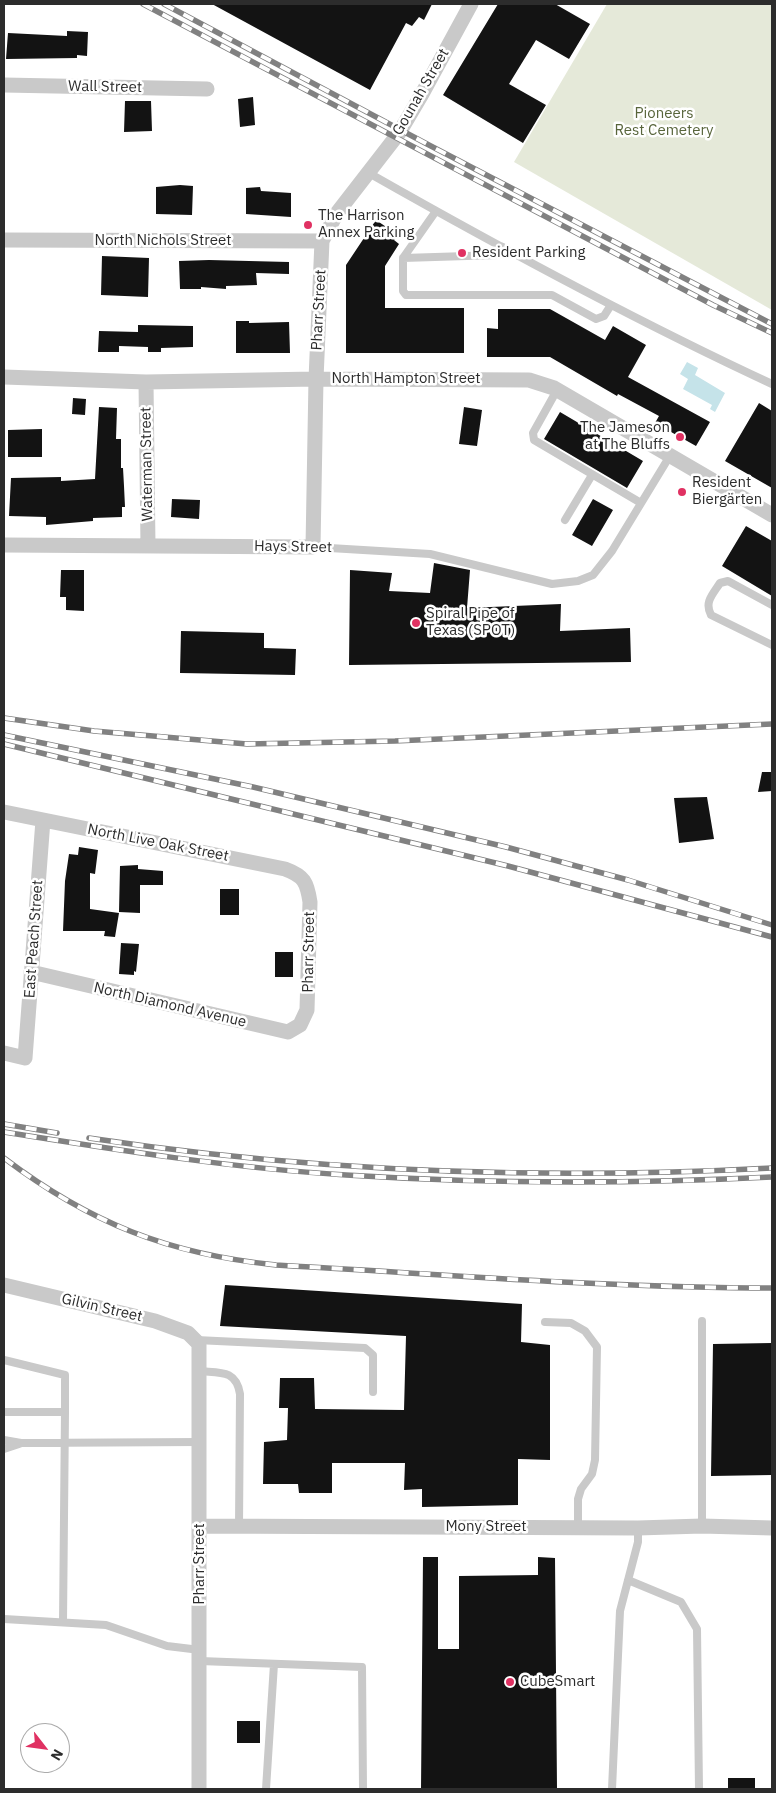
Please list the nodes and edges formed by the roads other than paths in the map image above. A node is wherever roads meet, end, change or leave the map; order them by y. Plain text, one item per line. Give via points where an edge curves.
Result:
1 (471, 4) edge
2 (4, 85) edge
3 (207, 89) dead end
4 (366, 174) junction
5 (436, 211) junction
6 (4, 240) edge
7 (322, 241) junction
8 (503, 247) junction
9 (403, 258) junction
10 (611, 305) junction
11 (4, 377) edge
12 (316, 379) junction
13 (146, 382) junction
14 (772, 384) edge
15 (557, 390) junction
16 (671, 454) junction
17 (592, 475) junction
18 (641, 503) junction
19 (772, 515) edge
20 (566, 520) dead end
21 (4, 545) edge
22 (148, 546) junction
23 (313, 547) junction
24 (772, 605) edge
25 (772, 645) edge
26 (4, 812) edge
27 (43, 820) junction
28 (308, 885) joint
29 (32, 972) junction
30 (302, 1018) joint
31 (4, 1053) edge
32 (4, 1285) edge
33 (702, 1320) dead end
34 (545, 1322) dead end
35 (196, 1340) junction
36 (4, 1360) edge
37 (199, 1371) junction
38 (373, 1392) dead end
39 (4, 1412) edge
40 (65, 1412) junction
41 (4, 1440) edge
42 (66, 1442) junction
43 (199, 1442) junction
44 (21, 1443) junction
45 (4, 1448) edge
46 (200, 1526) junction
47 (239, 1526) junction
48 (702, 1526) junction
49 (578, 1528) junction
50 (638, 1528) junction
51 (772, 1528) edge
52 (628, 1580) junction
53 (4, 1619) edge
54 (63, 1622) junction
55 (200, 1656) junction
56 (274, 1664) junction
57 (199, 1789) edge
58 (266, 1789) edge
59 (363, 1789) edge
60 (612, 1789) edge
61 (699, 1789) edge

1 - 4 street, Gounah Street via 399,133
2 - 3 street, Wall Street
4 - 5 lane
4 - 7 street, Pharr Street via 337,213
5 - 8 lane
5 - 9 lane
6 - 7 street, North Nichols Street
7 - 12 street, Pharr Street
8 - 9 lane via 499,255
8 - 10 lane
9 - 10 lane via 403,291 410,297 552,295 596,319 604,316
10 - 14 lane
11 - 13 street, North Hampton Street
12 - 13 street, North Hampton Street
12 - 15 street, North Hampton Street via 516,379 542,382
12 - 23 street, Pharr Street
13 - 22 street, Waterman Street
15 - 16 street, North Hampton Street
15 - 17 lane via 532,433 534,440
16 - 18 lane
16 - 19 street, North Hampton Street
17 - 18 lane
17 - 20 lane
18 - 23 lane, Hays Street via 593,575 578,581 552,584 430,554
21 - 22 street, Hays Street
22 - 23 street, Hays Street
24 - 25 lane via 728,581 720,583 708,602 711,615
26 - 27 street, North Live Oak Street
27 - 28 street, North Live Oak Street via 285,868 297,873
27 - 29 street, East Peach Street
28 - 30 street, Pharr Street via 307,1010
29 - 30 street, North Diamond Avenue via 288,1032 300,1025
29 - 31 street, East Peach Street via 25,1058
32 - 35 street, Gilvin Street via 155,1321 188,1333
33 - 48 lane
34 - 49 lane via 571,1323 585,1331 597,1347 595,1460 592,1474 578,1499
35 - 37 street, Pharr Street via 199,1344
35 - 38 lane via 365,1348 373,1355
36 - 40 lane via 65,1375
37 - 43 street, Pharr Street
37 - 47 lane via 224,1373 238,1383
39 - 40 lane
40 - 42 lane
41 - 44 lane
42 - 43 lane
42 - 44 lane
42 - 54 lane
43 - 46 street, Pharr Street
44 - 45 lane
46 - 47 street, Mony Street
46 - 55 street, Pharr Street
47 - 49 street, Mony Street
48 - 50 street, Mony Street
48 - 51 street, Mony Street
49 - 50 street, Mony Street
50 - 52 lane via 638,1542
52 - 60 lane via 620,1611
52 - 61 lane via 681,1602 697,1629
53 - 54 lane
54 - 55 lane via 106,1626
55 - 56 lane
55 - 57 street, Pharr Street
56 - 58 lane
56 - 59 lane via 362,1667

